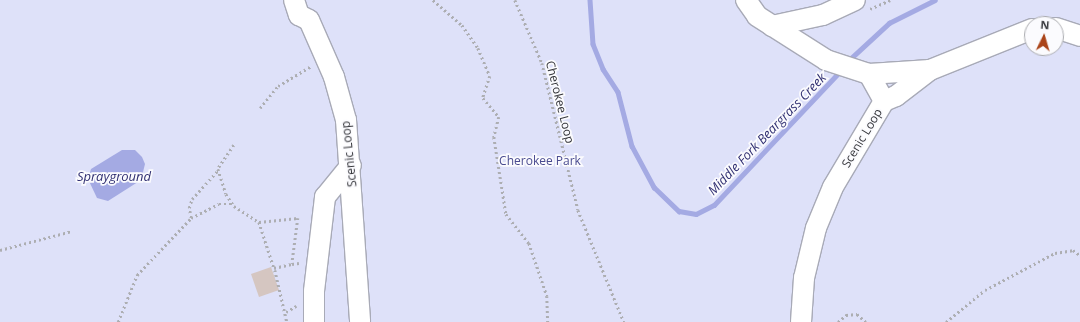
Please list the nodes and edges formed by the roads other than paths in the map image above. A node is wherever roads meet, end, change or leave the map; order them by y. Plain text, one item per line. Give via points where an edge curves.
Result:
1 (294, 0) edge
2 (746, 0) edge
3 (855, 0) edge
4 (772, 26) junction
5 (1064, 31) edge
6 (1024, 32) edge
7 (1080, 36) edge
8 (930, 70) junction
9 (869, 74) junction
10 (884, 101) junction
11 (351, 165) junction
12 (314, 322) edge
13 (360, 322) edge
14 (801, 322) edge

1 - 11 street, Scenic Loop via 299,15 309,20 325,58 346,120
2 - 4 street via 757,16
3 - 4 street via 823,15
4 - 9 street via 826,60
5 - 7 street
6 - 8 street
8 - 9 street
8 - 10 street
9 - 10 street, Scenic Loop
10 - 14 street, Scenic Loop via 833,187 816,228 804,278
11 - 12 street via 325,196 317,263
11 - 13 street, Scenic Loop

